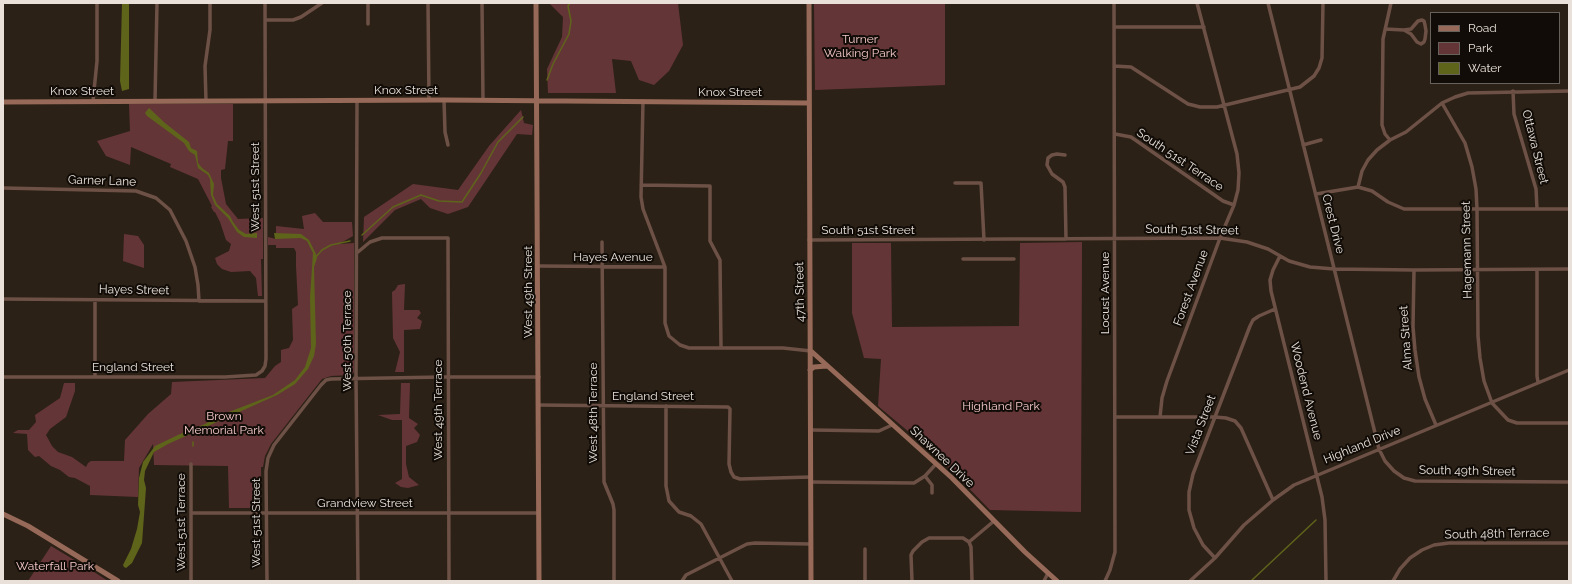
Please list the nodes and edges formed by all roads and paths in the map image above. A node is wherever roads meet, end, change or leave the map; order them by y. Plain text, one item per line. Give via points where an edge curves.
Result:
1 (97, 3) edge
2 (156, 3) edge
3 (210, 3) edge
4 (265, 3) edge
5 (322, 3) edge
6 (368, 3) edge
7 (428, 3) edge
8 (482, 3) edge
9 (536, 3) edge
10 (809, 3) edge
11 (1114, 3) edge
12 (1198, 3) edge
13 (1268, 3) edge
14 (1323, 3) edge
15 (1391, 3) edge
16 (265, 20) junction
17 (368, 24) dead end
18 (1114, 27) junction
19 (1204, 27) junction
20 (1385, 29) junction
21 (1404, 30) junction
22 (1114, 66) junction
23 (1290, 89) junction
24 (1569, 90) edge
25 (1513, 91) junction
26 (357, 100) junction
27 (429, 100) junction
28 (444, 100) junction
29 (483, 100) junction
30 (93, 101) junction
31 (155, 101) junction
32 (206, 101) junction
33 (265, 101) junction
34 (537, 101) junction
35 (643, 101) junction
36 (3, 102) edge
37 (808, 103) junction
38 (1442, 103) junction
39 (1224, 105) junction
40 (1115, 134) junction
41 (1321, 140) dead end
42 (1390, 140) junction
43 (1303, 145) junction
44 (448, 146) dead end
45 (1065, 155) dead end
46 (955, 183) dead end
47 (641, 185) junction
48 (1358, 186) junction
49 (3, 188) edge
50 (1316, 194) junction
51 (1234, 205) junction
52 (1477, 209) junction
53 (1537, 209) junction
54 (1569, 209) edge
55 (1220, 238) junction
56 (1066, 239) junction
57 (1115, 239) junction
58 (809, 240) junction
59 (984, 240) junction
60 (602, 242) dead end
61 (358, 252) junction
62 (1280, 256) junction
63 (963, 259) dead end
64 (1014, 259) dead end
65 (538, 266) junction
66 (602, 266) junction
67 (665, 267) junction
68 (1334, 269) junction
69 (1414, 270) junction
70 (1478, 270) junction
71 (1537, 270) junction
72 (1569, 270) edge
73 (3, 299) edge
74 (95, 300) junction
75 (199, 301) junction
76 (265, 301) junction
77 (1275, 309) junction
78 (721, 348) junction
79 (810, 351) junction
80 (827, 366) junction
81 (810, 370) junction
82 (1569, 370) edge
83 (262, 371) joint
84 (3, 377) edge
85 (95, 377) junction
86 (448, 377) junction
87 (539, 377) junction
88 (356, 378) junction
89 (1538, 382) junction
90 (1492, 402) junction
91 (538, 405) junction
92 (666, 406) junction
93 (603, 407) junction
94 (1115, 417) junction
95 (1160, 417) junction
96 (1214, 417) junction
97 (1569, 423) edge
98 (892, 425) junction
99 (1436, 425) junction
100 (811, 430) junction
101 (1379, 449) junction
102 (190, 464) dead end
103 (936, 464) junction
104 (1317, 474) junction
105 (925, 476) junction
106 (811, 480) junction
107 (1569, 482) edge
108 (932, 494) dead end
109 (1273, 500) junction
110 (190, 513) junction
111 (448, 513) junction
112 (539, 513) junction
113 (3, 514) edge
114 (266, 514) junction
115 (357, 514) junction
116 (994, 521) junction
117 (968, 542) junction
118 (1569, 543) edge
119 (810, 544) junction
120 (865, 549) dead end
121 (719, 557) junction
122 (1215, 558) junction
123 (1048, 573) junction
124 (118, 581) edge
125 (191, 581) edge
126 (267, 581) edge
127 (358, 581) edge
128 (449, 581) edge
129 (538, 581) edge
130 (614, 581) edge
131 (682, 581) edge
132 (732, 581) edge
133 (810, 581) edge
134 (865, 581) edge
135 (912, 581) edge
136 (972, 581) edge
137 (1044, 581) edge
138 (1058, 581) edge
139 (1105, 581) edge
140 (1190, 581) edge
141 (1326, 581) edge
142 (1393, 581) edge

1 - 30 street via 97,54
2 - 31 street
3 - 32 street via 210,30 205,66
4 - 16 street, West 51st Street
5 - 16 street via 293,20
6 - 17 street
7 - 27 street
8 - 29 street
9 - 34 street, West 49th Street
10 - 37 street, 47th Street
11 - 18 street, Locust Avenue
12 - 19 street, Forest Avenue
13 - 23 street, Crest Drive
14 - 23 street via 1322,58 1319,68 1307,83
15 - 20 street
16 - 33 street, West 51st Street
18 - 19 street
18 - 22 street, Locust Avenue
19 - 39 street, Forest Avenue
20 - 21 street
20 - 42 street via 1382,125
21 - 21 street via 1411,29 1418,21 1424,21 1424,42 1417,42
22 - 39 street via 1131,67 1188,104 1206,108
22 - 40 street, Locust Avenue
23 - 39 street
23 - 43 street, Crest Drive
24 - 25 street
25 - 38 street via 1468,93
25 - 53 street, Ottawa Street via 1514,114 1536,188
26 - 27 street, Knox Street
26 - 33 street, Knox Street
26 - 61 street, West 50th Terrace
27 - 28 street, Knox Street
28 - 29 street, Knox Street
28 - 44 street via 444,132
29 - 34 street, Knox Street
30 - 31 street, Knox Street
30 - 36 street, Knox Street
31 - 32 street, Knox Street
32 - 33 street, Knox Street
33 - 76 street, West 51st Street
34 - 35 street, Knox Street
34 - 65 street, West 49th Street
35 - 37 street, Knox Street
35 - 47 street
37 - 58 street, 47th Street
38 - 42 street via 1406,132
38 - 52 street, Hagemann Street via 1465,143 1472,167
39 - 51 street, Forest Avenue via 1237,154 1239,173
40 - 51 street, South 51st Terrace via 1131,137 1223,201
40 - 57 street, Locust Avenue
41 - 43 street
42 - 48 street via 1368,160
43 - 50 street, Crest Drive
45 - 56 street via 1052,155 1048,158 1048,165 1052,174 1064,182
46 - 59 street via 981,183
47 - 67 street via 643,209
47 - 78 street via 710,186 710,241 720,260
48 - 50 street
48 - 52 street via 1404,209
49 - 75 street, Garner Lane via 136,191 156,198 170,210 186,241 195,267
50 - 68 street, Crest Drive
51 - 55 street, Forest Avenue
52 - 53 street
52 - 70 street, Hagemann Street
53 - 54 street
55 - 57 street, South 51st Street
55 - 62 street, South 51st Street via 1247,242
55 - 95 street, Forest Avenue via 1167,381
56 - 57 street, South 51st Street
56 - 59 street, South 51st Street
57 - 94 street, Locust Avenue
58 - 59 street, South 51st Street
58 - 79 street, 47th Street
60 - 66 street, West 48th Terrace
61 - 86 street, West 49th Terrace via 370,242 382,238 448,238
61 - 88 street, West 50th Terrace
62 - 68 street, South 51st Street via 1300,265
62 - 77 street, Woodend Avenue via 1270,280
63 - 64 street
65 - 66 street, Hayes Avenue
65 - 87 street, West 49th Street
66 - 67 street, Hayes Avenue
66 - 93 street, West 48th Terrace
67 - 78 street, Hayes Avenue via 665,323 669,336 680,345 690,348
68 - 69 street, South 51st Street
68 - 101 street, Crest Drive
69 - 70 street, South 51st Street
69 - 99 street, Alma Street via 1415,350 1425,399
70 - 71 street, South 51st Street
70 - 90 street, Hagemann Street via 1480,358 1484,382
71 - 72 street, South 51st Street
71 - 89 street
73 - 74 street, Hayes Street
74 - 75 street, Hayes Street
74 - 85 street
75 - 76 street, Hayes Street
76 - 83 street, West 51st Street via 266,359
77 - 96 street, Vista Street via 1253,320
77 - 104 street, Woodend Avenue
78 - 79 street, Hayes Avenue via 782,348
79 - 80 street, Shawnee Drive
79 - 81 street, 47th Street
80 - 81 street via 814,367
80 - 98 street, Shawnee Drive
81 - 100 street, 47th Street
82 - 89 street, Highland Drive
83 - 85 street, England Street via 256,375 231,377
84 - 85 street, England Street
86 - 87 street
86 - 88 street
86 - 111 street, West 49th Terrace
87 - 91 street, West 49th Street
88 - 114 street, West 51st Street via 328,379 320,385 274,445 266,464
88 - 115 street, West 50th Terrace
89 - 90 street, Highland Drive
90 - 97 street, Hagemann Street via 1508,420 1517,423
90 - 99 street, Highland Drive
91 - 93 street, England Street
91 - 112 street, West 49th Street
92 - 93 street, England Street
92 - 106 street, England Street via 730,409 730,472 734,477
92 - 121 street via 666,486 669,501 676,510 691,516 700,524
93 - 130 street, West 48th Terrace via 604,482 614,510
94 - 95 street
94 - 139 street, Locust Avenue via 1115,552
95 - 96 street
96 - 109 street via 1235,421 1241,428
96 - 122 street, Vista Street via 1193,474 1189,510 1194,528 1203,545
98 - 100 street via 879,431
98 - 103 street, Shawnee Drive
99 - 101 street, Highland Drive
100 - 106 street, 47th Street
101 - 104 street, Highland Drive
101 - 107 street, South 49th Street via 1394,471 1404,478 1415,481
102 - 110 street, West 51st Terrace
103 - 105 street
103 - 116 street, Shawnee Drive
104 - 109 street, Highland Drive via 1294,485
104 - 141 street, Woodend Avenue via 1325,520
105 - 106 street via 914,483
105 - 108 street via 932,485
106 - 119 street, 47th Street
109 - 122 street, Highland Drive via 1244,525
110 - 114 street, Grandview Street
110 - 125 street, West 51st Terrace
111 - 112 street, Grandview Street
111 - 115 street, Grandview Street
111 - 128 street, West 49th Terrace
112 - 129 street, West 49th Street
113 - 124 street via 28,526
114 - 115 street, Grandview Street
114 - 126 street, West 51st Street
115 - 127 street, West 50th Terrace
116 - 117 street
116 - 123 street, Shawnee Drive
117 - 135 street via 963,538 929,538 922,542 911,555
117 - 136 street via 971,547
118 - 142 street, South 48th Terrace via 1449,543 1434,546 1410,558
119 - 121 street via 747,544
119 - 133 street, 47th Street
120 - 134 street
121 - 131 street via 686,575
121 - 132 street
122 - 140 street, Highland Drive
123 - 137 street
123 - 138 street, Shawnee Drive

